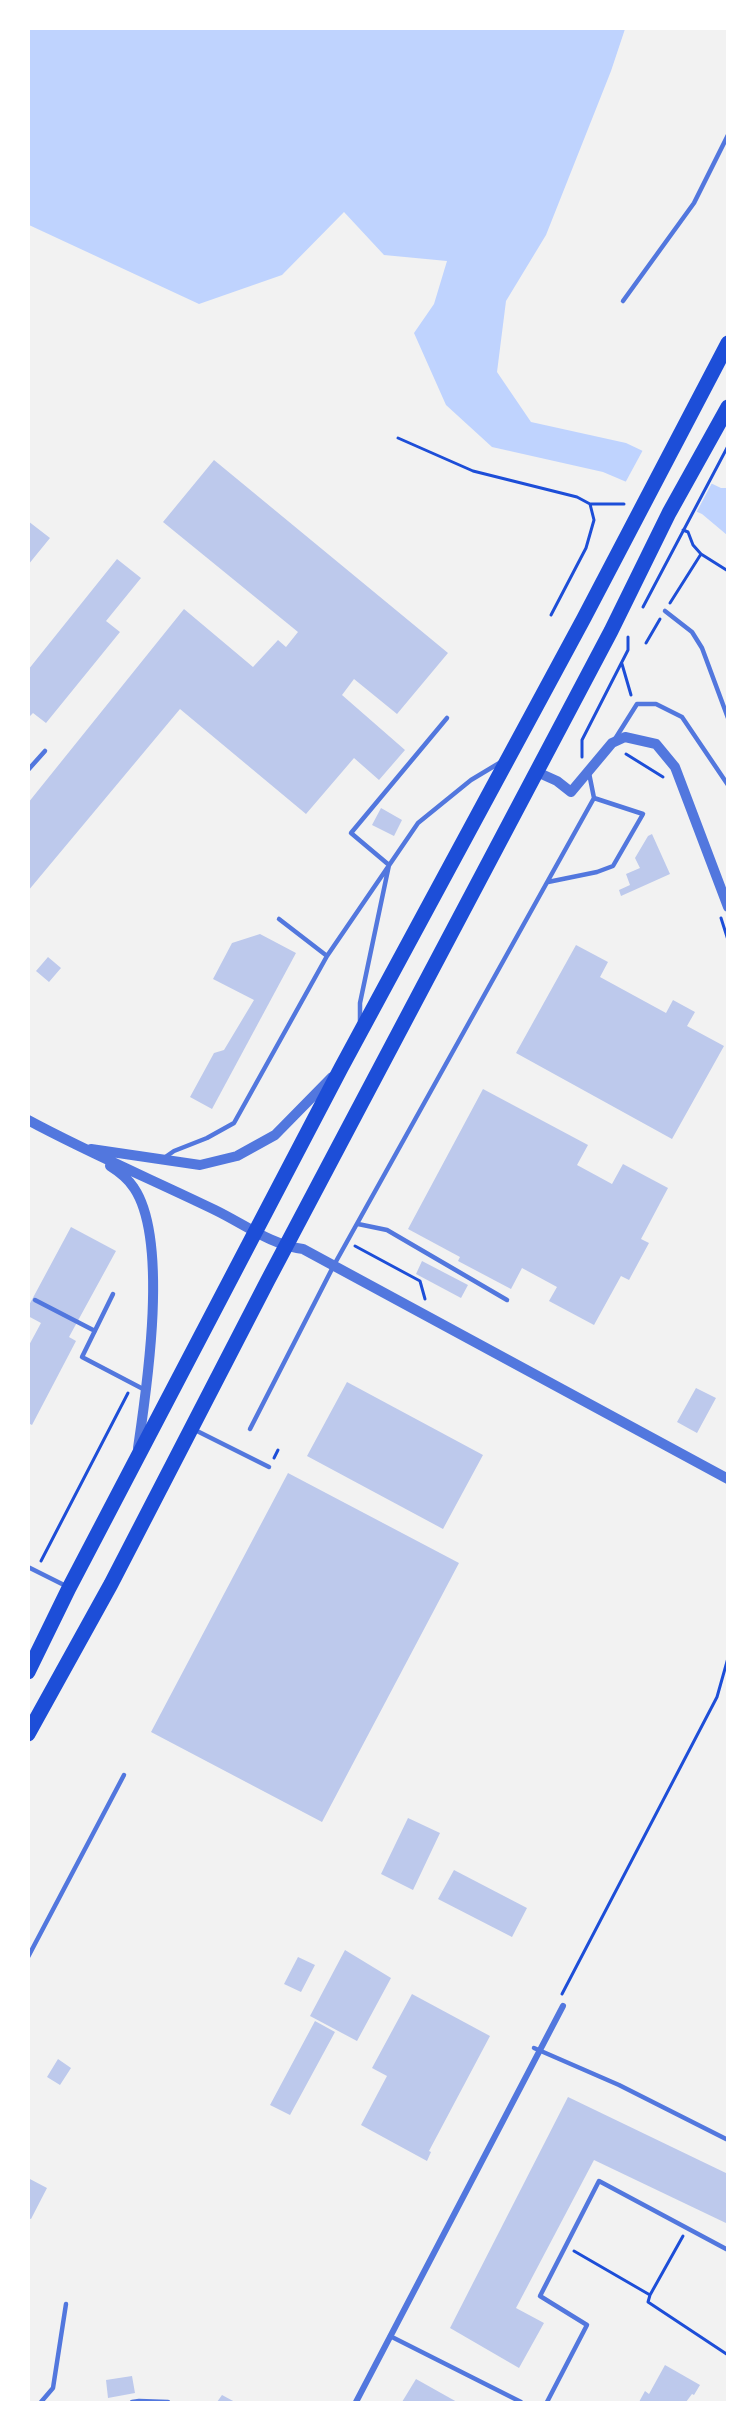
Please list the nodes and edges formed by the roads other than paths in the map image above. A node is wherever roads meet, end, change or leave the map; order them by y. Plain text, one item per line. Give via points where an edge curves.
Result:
1 (728, 135) edge
2 (623, 302) dead end
3 (728, 343) edge
4 (728, 407) edge
5 (665, 611) road end
6 (447, 718) dead end
7 (728, 718) edge
8 (616, 748) junction
9 (45, 751) dead end
10 (509, 758) junction
11 (28, 770) edge
12 (537, 772) junction
13 (589, 773) junction
14 (728, 785) edge
15 (594, 798) junction
16 (388, 865) junction
17 (548, 882) junction
18 (723, 909) edge
19 (279, 919) dead end
20 (327, 956) junction
21 (360, 1033) junction
22 (341, 1068) junction
23 (28, 1120) edge
24 (79, 1148) junction
25 (164, 1158) junction
26 (358, 1224) junction
27 (255, 1231) junction
28 (286, 1247) junction
29 (334, 1265) junction
30 (113, 1294) dead end
31 (35, 1300) dead end
32 (507, 1300) dead end
33 (95, 1331) junction
34 (146, 1391) junction
35 (192, 1428) junction
36 (250, 1429) dead end
37 (136, 1460) junction
38 (269, 1467) dead end
39 (728, 1479) edge
40 (28, 1568) edge
41 (69, 1588) junction
42 (28, 1672) edge
43 (28, 1734) edge
44 (124, 1775) dead end
45 (28, 1957) edge
46 (563, 2006) dead end
47 (537, 2049) junction
48 (728, 2140) edge
49 (728, 2250) edge
50 (66, 2304) dead end
51 (390, 2336) junction
52 (41, 2403) edge
53 (132, 2403) edge
54 (168, 2403) edge
55 (356, 2403) edge
56 (521, 2403) edge
57 (547, 2403) edge

1 - 2 lane via 694,203
3 - 10 main road
4 - 12 main road via 669,513
5 - 7 lane via 692,632 702,648
6 - 16 lane via 351,833
8 - 13 street
8 - 14 lane via 638,704 656,704 682,717
8 - 18 street via 625,737 656,744 675,767
9 - 11 lane
10 - 16 lane via 471,780 418,823
10 - 21 main road
12 - 13 street via 571,792
12 - 28 main road
13 - 15 lane
15 - 17 lane
15 - 17 lane via 643,814 613,866
16 - 20 lane
16 - 21 lane via 360,1003
17 - 26 lane
19 - 20 lane
20 - 25 lane via 234,1123
21 - 22 main road
22 - 25 street via 275,1135 237,1156 200,1165
22 - 27 main road
23 - 24 street
24 - 25 street
24 - 27 street
24 - 34 street via 115,1169 134,1188 146,1216 152,1266
26 - 29 lane
26 - 32 lane via 387,1230
27 - 28 street
27 - 37 main road
28 - 29 street via 303,1249
28 - 35 main road
29 - 36 lane
29 - 39 street
30 - 33 lane
31 - 33 lane
33 - 34 lane via 82,1356
34 - 37 street
35 - 38 lane
35 - 43 main road
37 - 41 main road
40 - 41 lane
41 - 42 main road
44 - 45 lane
46 - 47 street
47 - 48 lane
47 - 51 street
49 - 57 lane via 599,2181 540,2296 586,2325
50 - 52 lane via 53,2388
51 - 55 street
51 - 56 lane
53 - 54 lane

